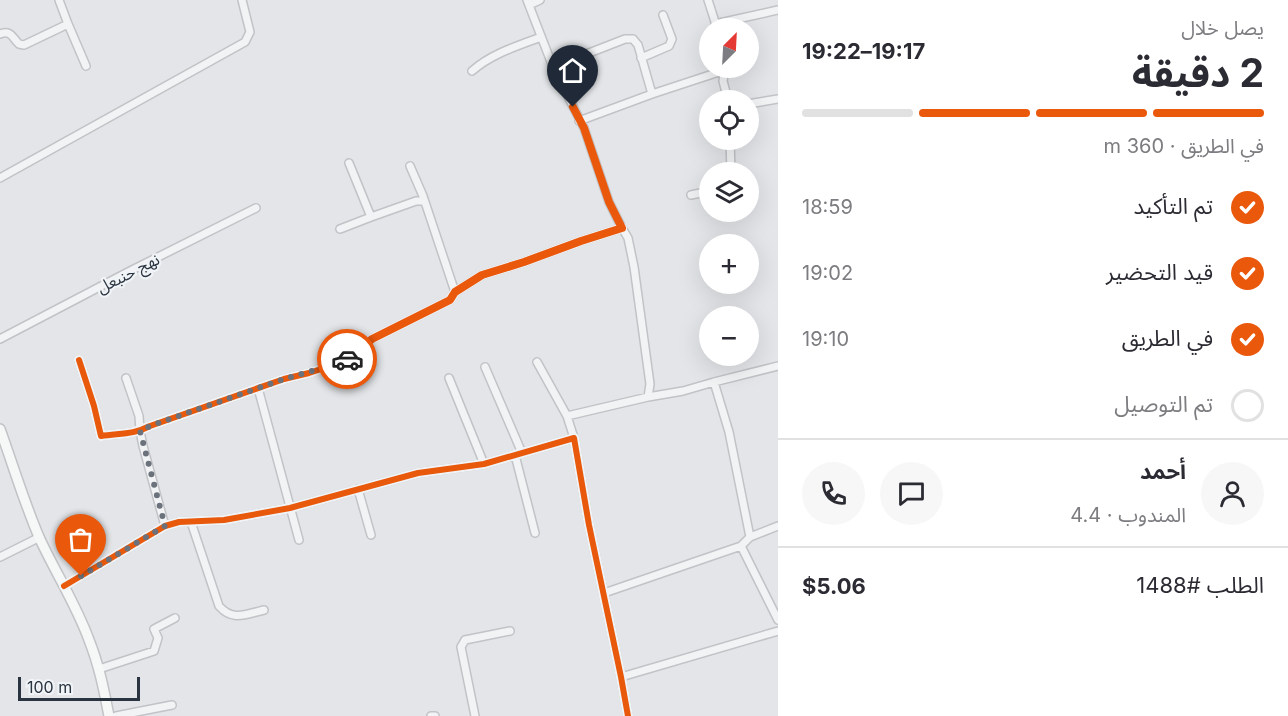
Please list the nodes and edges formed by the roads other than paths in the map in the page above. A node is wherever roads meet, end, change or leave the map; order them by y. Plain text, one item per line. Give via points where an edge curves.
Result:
1 (59, 0) edge
2 (242, 0) edge
3 (540, 0) edge
4 (708, 0) edge
5 (528, 3) edge
6 (778, 10) edge
7 (663, 15) dead end
8 (714, 18) edge
9 (747, 18) edge
10 (68, 24) junction
11 (0, 34) edge
12 (541, 37) junction
13 (641, 58) junction
14 (86, 66) dead end
15 (553, 67) junction
16 (472, 71) dead end
17 (702, 78) edge
18 (714, 78) edge
19 (724, 78) edge
20 (723, 81) junction
21 (725, 90) edge
22 (652, 94) junction
23 (778, 99) edge
24 (759, 102) edge
25 (579, 121) junction
26 (349, 163) dead end
27 (410, 166) dead end
28 (0, 178) edge
29 (699, 193) edge
30 (691, 195) dead end
31 (424, 201) junction
32 (256, 208) dead end
33 (371, 217) junction
34 (622, 228) junction
35 (340, 229) dead end
36 (455, 292) junction
37 (0, 339) edge
38 (79, 360) dead end
39 (537, 362) dead end
40 (778, 366) edge
41 (485, 367) dead end
42 (126, 378) dead end
43 (449, 378) dead end
44 (714, 382) junction
45 (258, 388) junction
46 (648, 397) junction
47 (567, 416) junction
48 (0, 429) edge
49 (140, 431) junction
50 (574, 438) junction
51 (4, 453) edge
52 (519, 454) junction
53 (484, 464) junction
54 (358, 489) junction
55 (290, 508) junction
56 (191, 522) junction
57 (165, 526) junction
58 (778, 526) edge
59 (535, 533) dead end
60 (371, 535) dead end
61 (40, 537) junction
62 (750, 537) junction
63 (299, 540) dead end
64 (741, 546) junction
65 (0, 557) edge
66 (64, 586) junction
67 (604, 593) junction
68 (264, 610) dead end
69 (175, 618) dead end
70 (778, 620) edge
71 (778, 630) edge
72 (510, 632) dead end
73 (99, 669) junction
74 (621, 677) junction
75 (172, 705) dead end
76 (109, 716) edge
77 (116, 716) edge
78 (475, 716) edge
79 (628, 716) edge

1 - 10 street
2 - 28 street via 250,32 245,42
3 - 5 street
4 - 8 street
5 - 12 street
6 - 9 street
7 - 13 street via 672,39 669,46
10 - 11 street via 22,45 11,33
10 - 14 street
12 - 15 street
12 - 16 street via 482,62
13 - 15 street via 638,45 629,38
13 - 22 street
15 - 25 street
17 - 22 street
18 - 20 street
19 - 20 street
20 - 21 street
22 - 25 street
23 - 24 street
25 - 34 street
26 - 33 street
27 - 31 street
29 - 30 street
31 - 33 street
31 - 36 street
32 - 37 street, نهج حنبعل
33 - 35 street
34 - 36 street via 482,275
34 - 46 street via 634,267 650,384
36 - 45 street via 450,300 372,339 342,362
38 - 49 street via 101,436
39 - 47 street
40 - 44 street
41 - 52 street
42 - 49 street
43 - 53 street
44 - 46 street
44 - 62 street via 729,432
45 - 49 street
45 - 55 street
46 - 47 street
47 - 50 street
48 - 51 street
49 - 57 street
50 - 52 street
50 - 67 street
51 - 61 street
52 - 53 street
52 - 59 street
53 - 54 street via 418,473
54 - 55 street
54 - 60 street
55 - 56 street
55 - 63 street
56 - 57 street
56 - 68 street via 221,609 233,616
57 - 66 street
58 - 62 street
61 - 65 street
61 - 66 street
62 - 64 street
64 - 67 street
64 - 70 street
66 - 73 street
67 - 74 street
69 - 73 street via 154,629 158,638 154,651
71 - 74 street
72 - 78 street via 465,640 461,647
73 - 76 street
74 - 79 street
75 - 77 street

